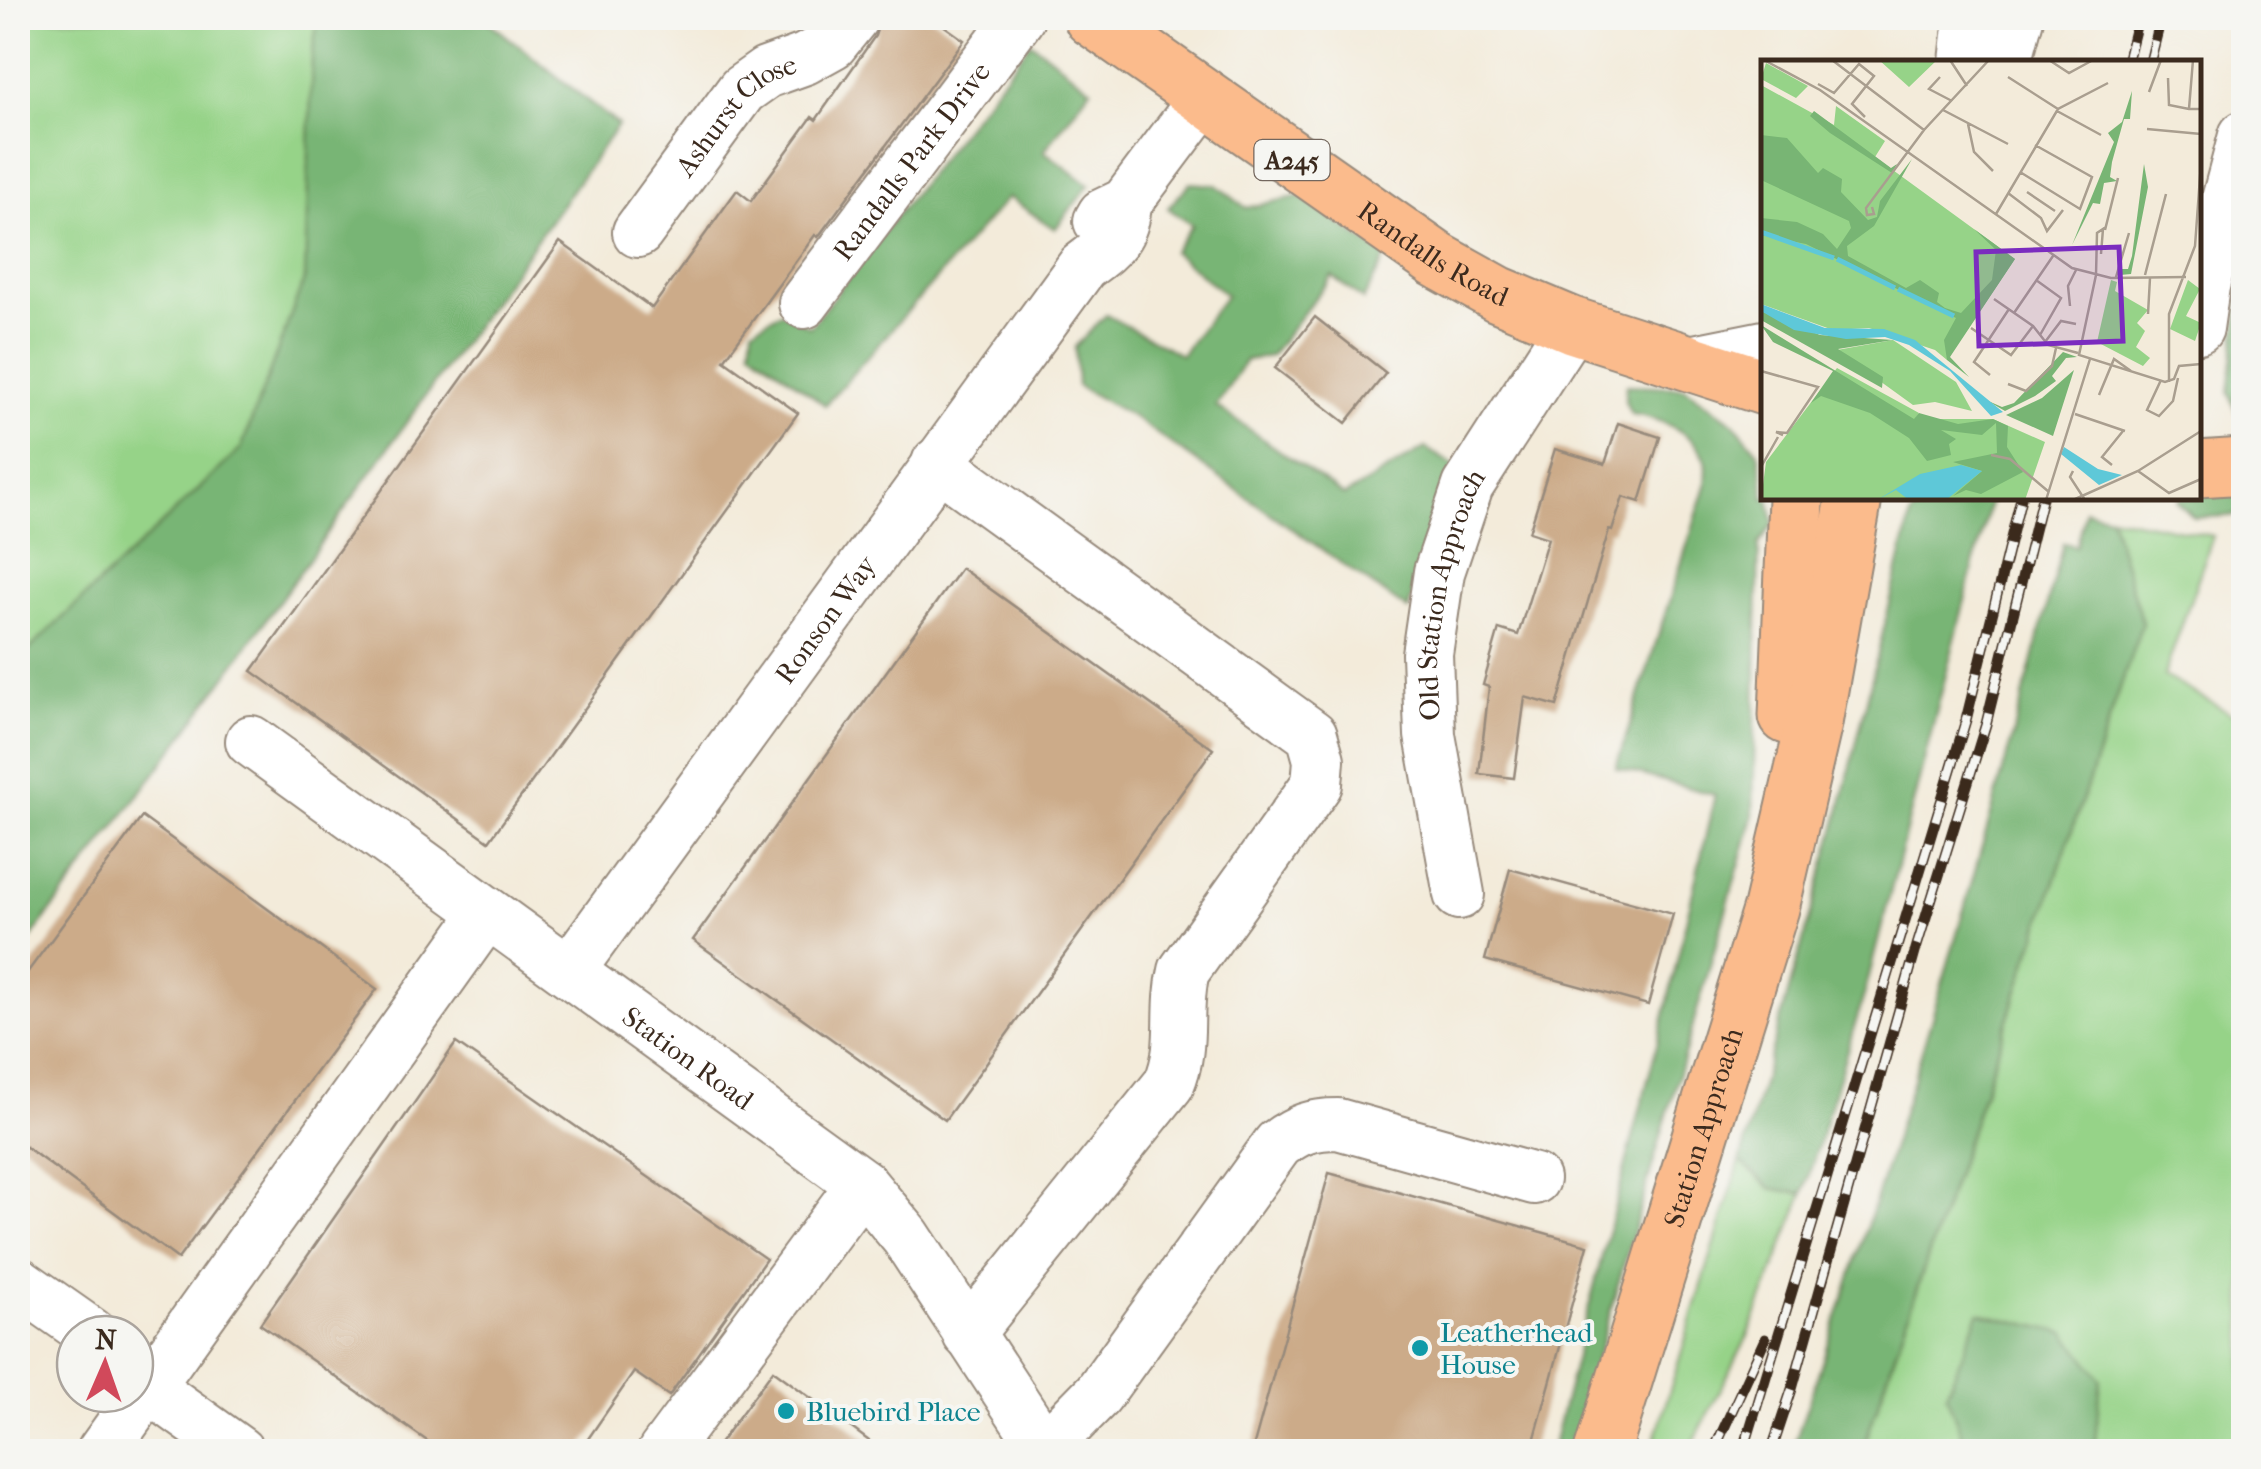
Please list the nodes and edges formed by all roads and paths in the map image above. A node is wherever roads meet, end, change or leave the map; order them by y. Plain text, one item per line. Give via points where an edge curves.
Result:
1 (853, 18) edge
2 (1019, 18) edge
3 (1092, 18) edge
4 (1970, 18) edge
5 (2018, 18) edge
6 (1965, 60) edge
7 (2007, 60) edge
8 (1204, 99) junction
9 (2244, 136) edge
10 (638, 232) dead end
11 (804, 303) dead end
12 (2201, 307) edge
13 (1572, 325) junction
14 (1761, 379) edge
15 (936, 463) junction
16 (2244, 466) edge
17 (2201, 469) edge
18 (1796, 500) edge
19 (1854, 500) edge
20 (251, 741) dead end
21 (1796, 804) junction
22 (1460, 894) dead end
23 (487, 913) junction
24 (569, 972) junction
25 (1534, 1179) dead end
26 (862, 1184) junction
27 (18, 1282) edge
28 (64, 1314) edge
29 (968, 1334) junction
30 (155, 1363) edge
31 (155, 1387) edge
32 (123, 1414) edge
33 (1046, 1450) edge
34 (102, 1452) edge
35 (239, 1452) edge
36 (663, 1452) edge
37 (1602, 1452) edge

1 - 10 street, Ashurst Close via 832,44 742,90
2 - 11 street, Randalls Park Drive
3 - 8 main road, Randalls Road / A245
4 - 6 street
5 - 7 street
8 - 13 main road, Randalls Road / A245 via 1437,260
8 - 15 street, Ronson Way via 1126,203 1124,226 1082,267
9 - 12 street
13 - 14 main road, Randalls Road / A245
13 - 22 street, Old Station Approach via 1468,486 1439,572 1427,654 1430,735
15 - 24 street, Ronson Way
15 - 29 street via 1312,735 1319,760 1316,784 1184,971 1178,1064 1169,1084
16 - 17 main road
18 - 21 main road, Station Approach via 1786,718
19 - 21 main road, Station Approach
20 - 23 street, Station Road
21 - 37 main road, Station Approach via 1771,908
23 - 24 street, Station Road
23 - 30 street via 226,1276
24 - 26 street, Station Road
25 - 33 street via 1338,1124 1296,1130 1278,1144 1098,1394
26 - 29 street, Station Road via 906,1237
26 - 36 street
27 - 28 street
29 - 33 street, Station Road
31 - 35 street
32 - 34 street

